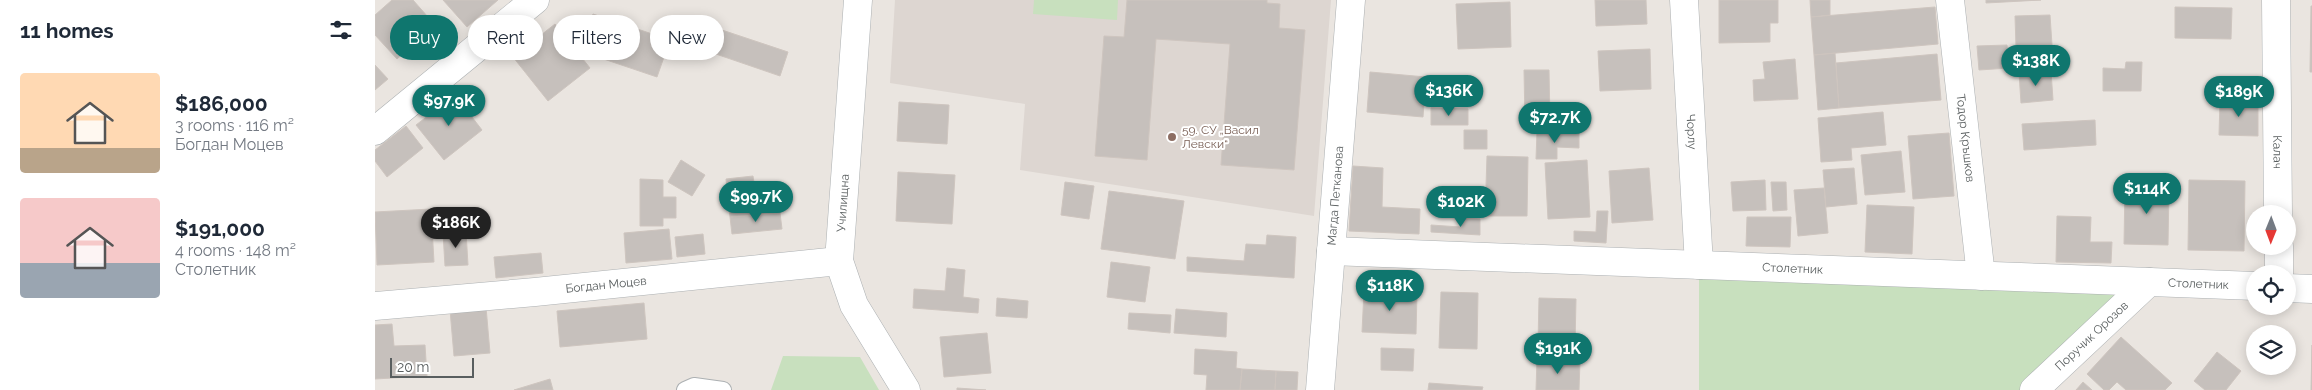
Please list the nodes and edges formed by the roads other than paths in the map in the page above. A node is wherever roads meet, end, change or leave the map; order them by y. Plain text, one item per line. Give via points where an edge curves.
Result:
1 (535, 0) edge
2 (858, 0) edge
3 (1351, 0) edge
4 (1684, 0) edge
5 (1950, 0) edge
6 (2276, 0) edge
7 (375, 131) edge
8 (2278, 205) edge
9 (1331, 252) junction
10 (839, 261) junction
11 (1699, 265) junction
12 (1981, 276) junction
13 (2149, 282) junction
14 (2246, 286) edge
15 (2296, 288) edge
16 (2312, 289) edge
17 (375, 306) edge
18 (685, 390) edge
19 (723, 390) edge
20 (906, 390) edge
21 (1321, 390) edge
22 (2034, 390) edge

1 - 7 street
2 - 10 street, Училищна
3 - 9 street, Магда Петканова
4 - 11 street, Чорлу
5 - 12 street, Тодор Кръшков
6 - 8 street, Калач
9 - 11 street, Столетник
9 - 21 street, Магда Петканова
10 - 17 street, Богдан Моцев
10 - 20 street, Училищна via 854,305
11 - 12 street, Столетник
12 - 13 street, Столетник
13 - 14 street, Столетник
13 - 22 street, Поручик Орозов
15 - 16 street
18 - 19 lane via 694,386

